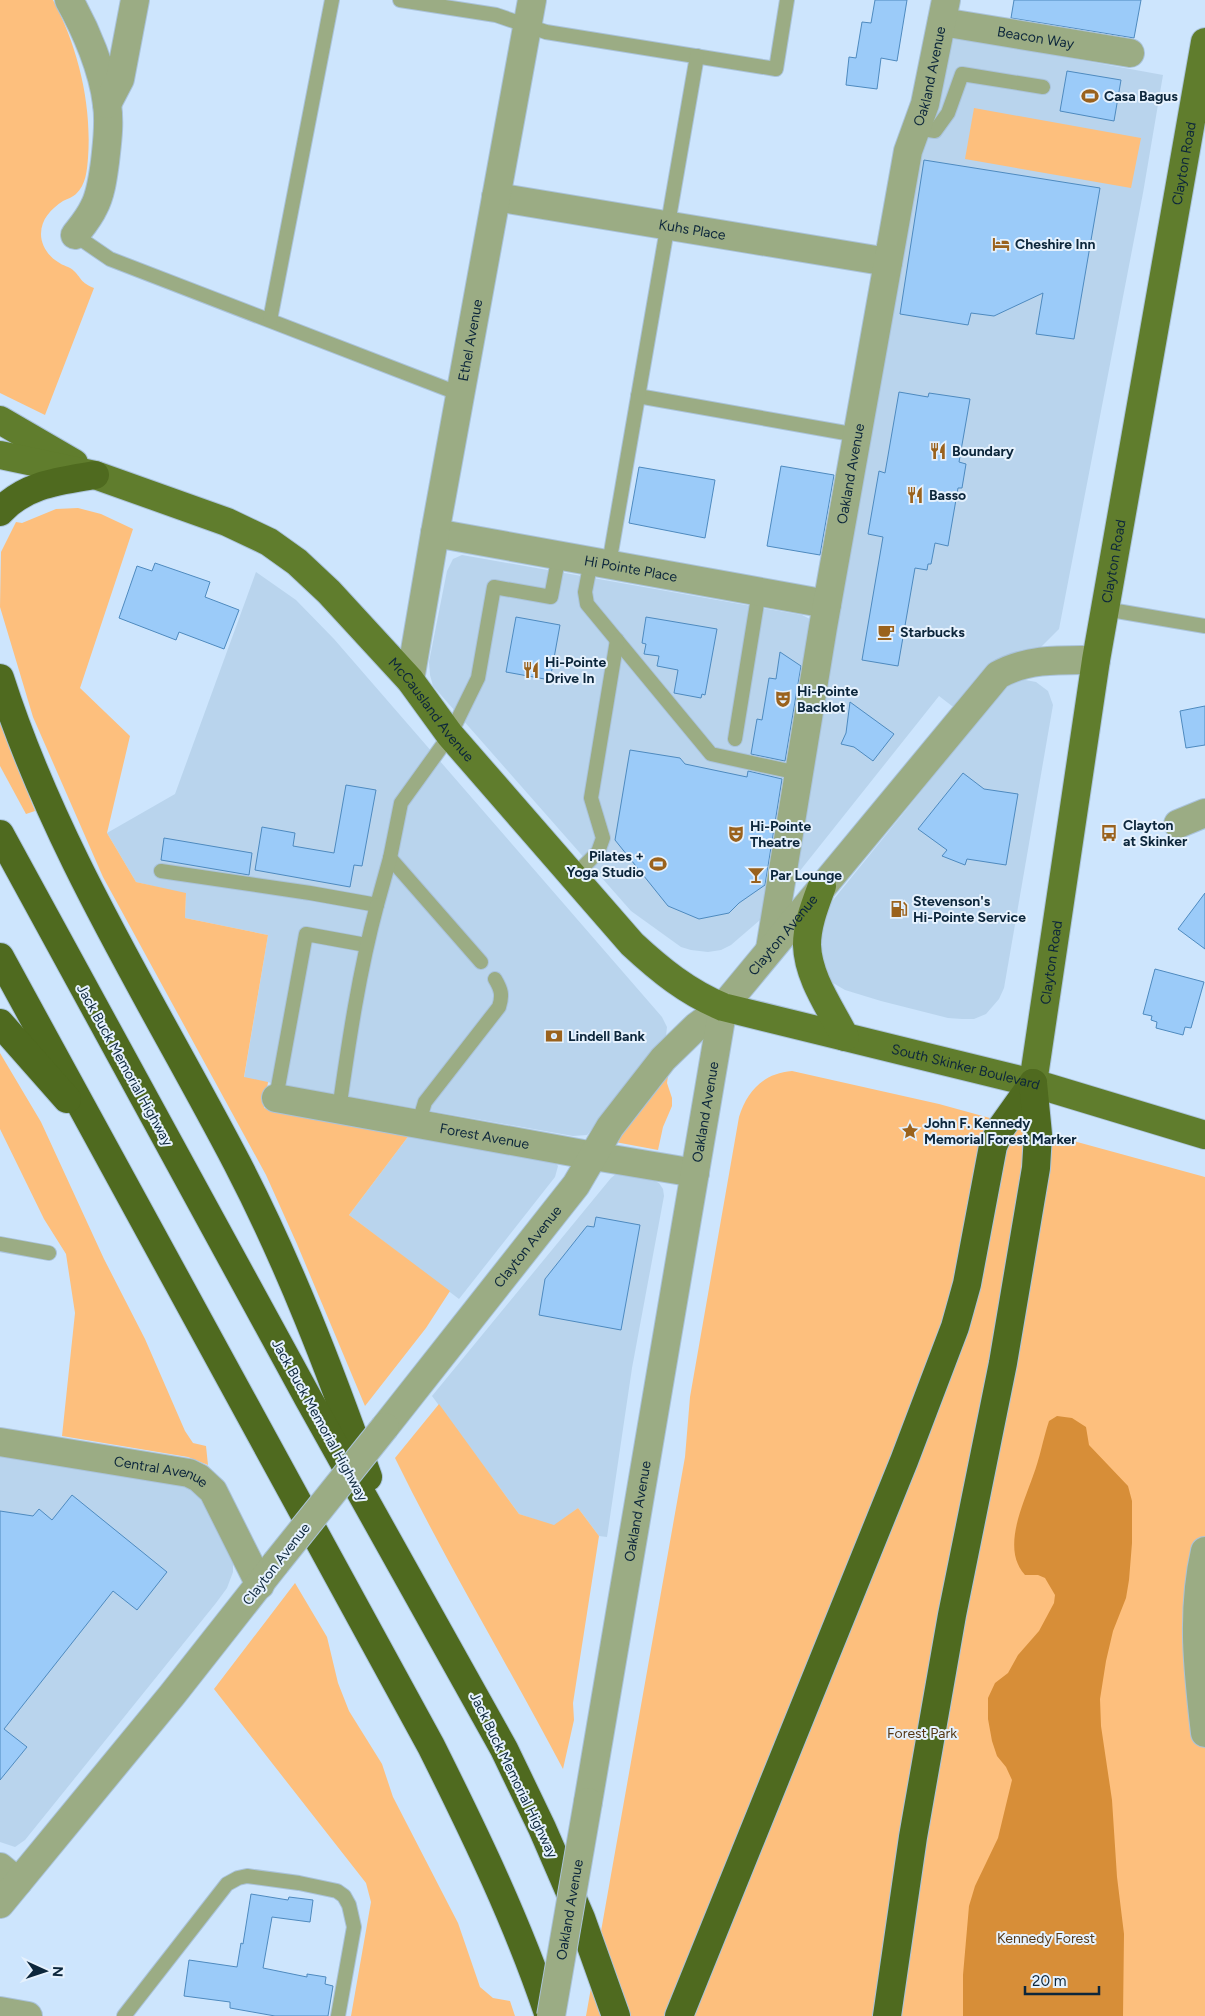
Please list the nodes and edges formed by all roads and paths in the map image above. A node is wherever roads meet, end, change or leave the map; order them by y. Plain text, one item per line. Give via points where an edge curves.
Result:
1 (69, 0) edge
2 (135, 0) edge
3 (332, 0) edge
4 (400, 0) edge
5 (787, 0) edge
6 (944, 11) edge
7 (529, 13) edge
8 (1205, 42) edge
9 (1130, 53) dead end
10 (696, 56) junction
11 (1043, 87) dead end
12 (1200, 96) edge
13 (107, 104) junction
14 (916, 128) junction
15 (496, 197) junction
16 (666, 225) junction
17 (75, 235) joint
18 (888, 262) junction
19 (270, 320) junction
20 (460, 394) junction
21 (638, 396) junction
22 (0, 420) edge
23 (857, 435) junction
24 (0, 455) edge
25 (95, 475) junction
26 (0, 512) edge
27 (435, 533) junction
28 (559, 555) junction
29 (600, 563) junction
30 (759, 591) junction
31 (827, 604) junction
32 (1105, 608) junction
33 (1205, 626) edge
34 (617, 640) junction
35 (1096, 660) junction
36 (0, 678) edge
37 (410, 680) junction
38 (450, 735) junction
39 (735, 739) dead end
40 (798, 773) junction
41 (1205, 813) edge
42 (1178, 824) dead end
43 (0, 834) edge
44 (390, 858) junction
45 (161, 871) dead end
46 (573, 877) junction
47 (822, 886) junction
48 (378, 905) junction
49 (366, 945) junction
50 (770, 949) junction
51 (0, 957) edge
52 (480, 962) dead end
53 (495, 979) dead end
54 (723, 1007) junction
55 (0, 1023) edge
56 (845, 1037) junction
57 (1033, 1083) junction
58 (276, 1098) joint
59 (339, 1110) junction
60 (418, 1124) junction
61 (93, 1126) junction
62 (1205, 1135) edge
63 (594, 1156) junction
64 (695, 1173) junction
65 (0, 1244) edge
66 (49, 1253) dead end
67 (0, 1442) edge
68 (1205, 1551) edge
69 (396, 1556) junction
70 (260, 1585) junction
71 (1205, 1733) edge
72 (9, 1874) edge
73 (0, 1904) edge
74 (0, 2011) edge
75 (28, 2016) edge
76 (124, 2016) edge
77 (338, 2016) edge
78 (550, 2016) edge
79 (616, 2016) edge
80 (679, 2016) edge
81 (887, 2016) edge

1 - 13 street via 82,22 102,78
2 - 13 street via 120,80
3 - 19 lane
4 - 7 lane via 496,15
5 - 10 lane via 776,69
6 - 9 street, Beacon Way
6 - 14 street, Oakland Avenue via 925,104
7 - 10 lane via 546,32
7 - 15 street, Ethel Avenue
8 - 12 main road, Clayton Road
10 - 16 lane
11 - 14 lane via 962,74 948,113 935,131
12 - 32 main road, Clayton Road
13 - 17 street via 108,136 103,178 96,205
14 - 18 street, Oakland Avenue via 908,150
15 - 16 street, Kuhs Place
15 - 20 street, Ethel Avenue
16 - 18 street, Kuhs Place
16 - 21 lane
17 - 19 lane via 110,259
18 - 23 street, Oakland Avenue
19 - 20 lane
20 - 27 street, Ethel Avenue
21 - 23 lane
21 - 29 lane
22 - 25 main road, McCausland Avenue
23 - 31 street, Oakland Avenue
24 - 25 main road, McCausland Avenue
25 - 26 highway via 36,487 19,494
25 - 37 main road, McCausland Avenue via 227,522 269,542 297,562 329,592
27 - 28 street, Hi Pointe Place
27 - 37 street, Ethel Avenue
28 - 29 street, Hi Pointe Place
28 - 38 lane via 551,597 494,587 478,678
29 - 30 street, Hi Pointe Place
29 - 34 lane via 585,592 587,604
30 - 31 street, Hi Pointe Place
30 - 39 lane
31 - 40 street, Oakland Avenue
32 - 33 lane
32 - 35 main road, Clayton Road
34 - 40 lane via 711,754
34 - 46 lane via 591,798 603,838 598,852
35 - 47 street, Clayton Avenue via 1030,662 1011,667 998,675
35 - 57 main road, Clayton Road
36 - 69 highway via 25,750 71,854 275,1240 337,1390
37 - 38 main road, McCausland Avenue
38 - 44 lane via 403,799
38 - 46 main road, McCausland Avenue
40 - 50 street, Oakland Avenue
41 - 42 street
43 - 69 highway, Jack Buck Memorial Highway
44 - 48 lane
44 - 52 lane
45 - 48 lane
46 - 54 main road, McCausland Avenue via 632,944 655,965 681,986
47 - 50 street, Clayton Avenue
47 - 56 main road via 809,929 808,957
48 - 49 lane
49 - 58 lane via 306,934
49 - 59 lane
50 - 54 street, Clayton Avenue
51 - 61 highway
53 - 60 lane via 501,989 499,1007 425,1102
54 - 56 main road, South Skinker Boulevard
54 - 63 street, Clayton Avenue via 697,1026 663,1059 610,1126
54 - 64 street, Oakland Avenue
55 - 61 highway
56 - 57 main road, South Skinker Boulevard
57 - 62 main road, South Skinker Boulevard
57 - 80 highway via 1001,1128 993,1146 967,1284 955,1327
57 - 81 highway via 1038,1134 1036,1168 911,1847
58 - 59 street, Forest Avenue
59 - 60 street, Forest Avenue
60 - 63 street, Forest Avenue
61 - 78 highway via 431,1746 508,1908
63 - 64 street, Forest Avenue
63 - 70 street, Clayton Avenue, bridge via 576,1185
64 - 78 street, Oakland Avenue, bridge
65 - 66 lane
67 - 70 street, Central Avenue via 199,1478 213,1491
68 - 71 street via 1196,1615 1197,1670
69 - 79 highway, Jack Buck Memorial Highway via 504,1748 581,1918
70 - 72 street, Clayton Avenue
72 - 73 street, Clayton Avenue
74 - 75 street
76 - 77 lane via 227,1884 247,1876 299,1883 337,1891 344,1896 354,1927

